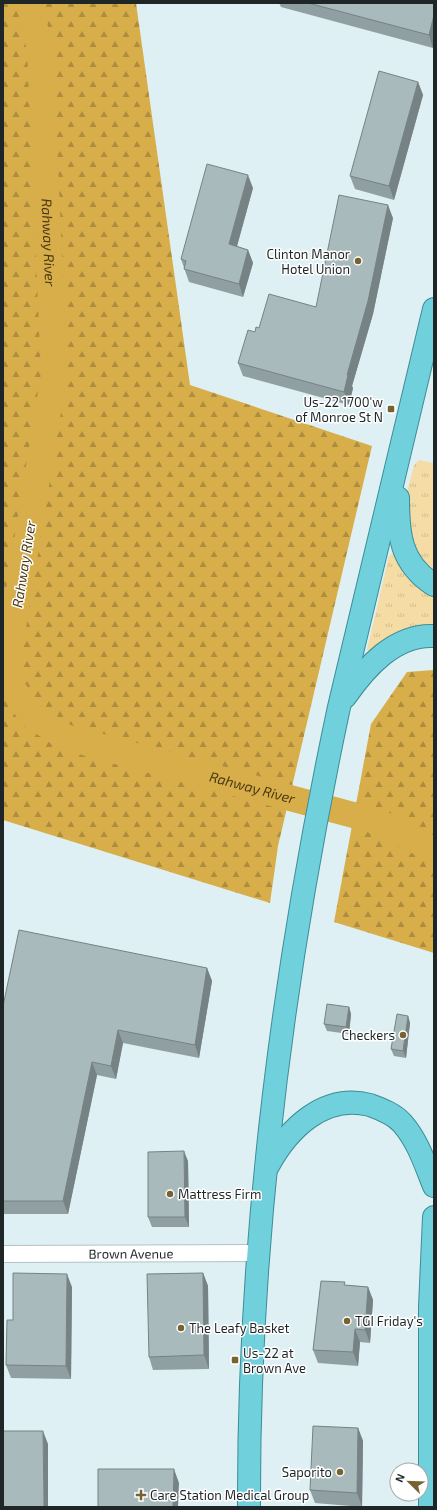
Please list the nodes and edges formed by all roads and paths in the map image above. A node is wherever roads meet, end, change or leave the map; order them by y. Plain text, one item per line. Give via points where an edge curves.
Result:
1 (434, 309) edge
2 (397, 465) junction
3 (434, 585) edge
4 (434, 636) edge
5 (339, 707) junction
6 (266, 1171) junction
7 (434, 1186) edge
8 (434, 1217) edge
9 (259, 1253) junction
10 (3, 1254) edge
11 (249, 1507) edge
12 (430, 1507) edge

1 - 2 highway
2 - 3 highway via 397,520 401,541 413,566
2 - 5 highway
4 - 5 highway via 409,639 383,654 356,681
5 - 6 highway via 313,836 287,988
6 - 7 highway via 281,1145 308,1117 327,1107 358,1103 376,1107 400,1122 417,1146
6 - 9 highway
8 - 12 highway
9 - 10 street, Brown Avenue
9 - 11 highway

